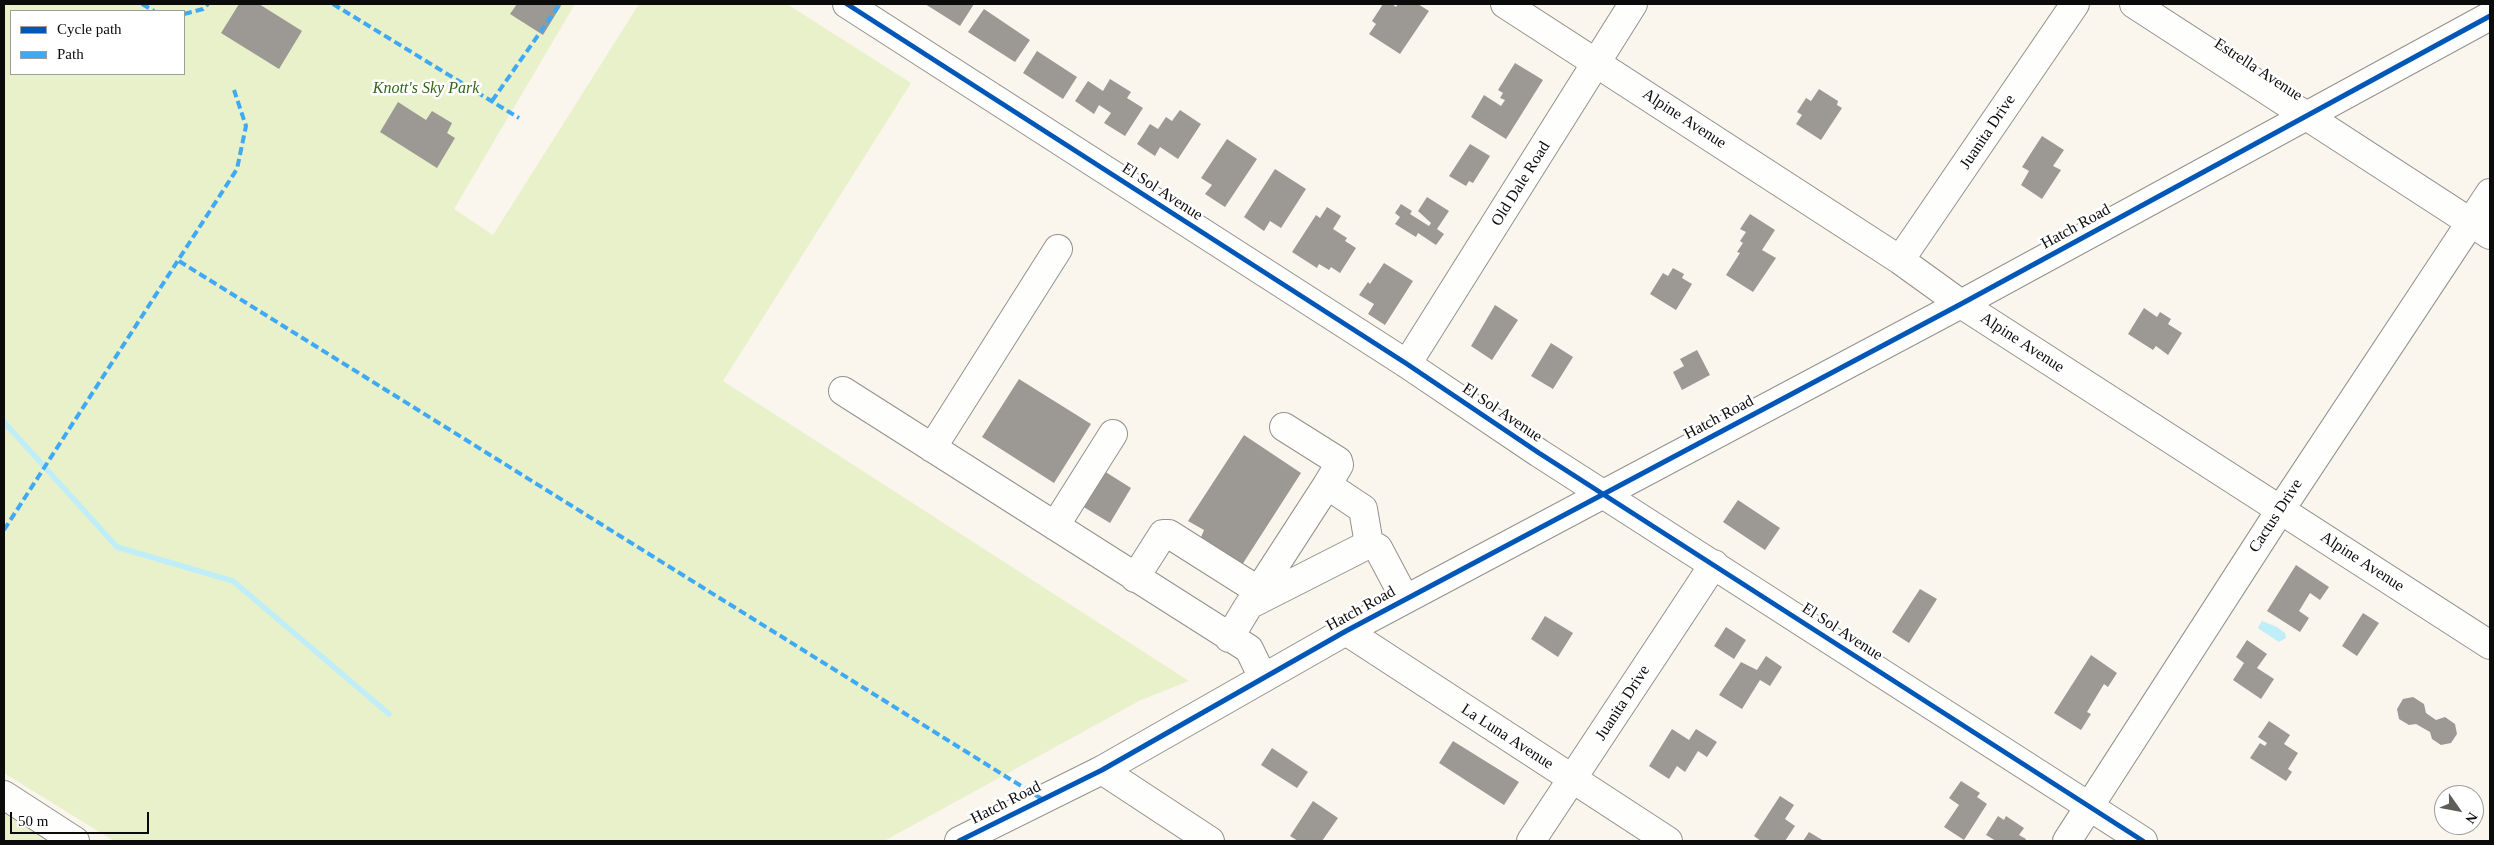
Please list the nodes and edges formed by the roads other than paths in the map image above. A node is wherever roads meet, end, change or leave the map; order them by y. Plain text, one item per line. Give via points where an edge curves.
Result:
1 (847, 4) edge
2 (1505, 4) edge
3 (1633, 4) edge
4 (2075, 4) edge
5 (2134, 4) edge
6 (2490, 16) edge
7 (1597, 63) junction
8 (2306, 116) junction
9 (2490, 193) edge
10 (2480, 229) edge
11 (1058, 249) dead end
12 (1900, 260) junction
13 (1960, 304) junction
14 (1407, 364) junction
15 (843, 391) dead end
16 (1284, 427) dead end
17 (1114, 434) dead end
18 (932, 448) junction
19 (1327, 485) junction
20 (1604, 493) junction
21 (2281, 509) junction
22 (1055, 526) junction
23 (1369, 544) junction
24 (1714, 564) junction
25 (1135, 578) junction
26 (1254, 598) junction
27 (1405, 599) junction
28 (1346, 631) junction
29 (1229, 638) junction
30 (2490, 645) edge
31 (1263, 678) junction
32 (1102, 770) junction
33 (1573, 780) junction
34 (4, 795) edge
35 (2089, 806) junction
36 (75, 841) edge
37 (959, 841) edge
38 (1210, 841) edge
39 (1531, 841) edge
40 (1668, 841) edge
41 (2067, 841) edge
42 (2143, 841) edge

1 - 14 street, El Sol Avenue
2 - 7 street, Alpine Avenue
3 - 7 street, Old Dale Road
4 - 12 street, Juanita Drive
5 - 8 street, Estrella Avenue
6 - 8 street, Hatch Road
7 - 12 street, Alpine Avenue
7 - 14 street, Old Dale Road
8 - 10 street, Estrella Avenue
8 - 13 street, Hatch Road
9 - 10 street, Cactus Drive
10 - 21 street, Cactus Drive
11 - 18 street
12 - 13 street, Alpine Avenue
13 - 20 street, Hatch Road
13 - 21 street, Alpine Avenue
14 - 20 street, El Sol Avenue via 1538,453
15 - 18 street
16 - 19 street via 1338,462 1340,465
17 - 22 street
18 - 22 street
19 - 23 street via 1363,509
19 - 26 street
20 - 24 street, El Sol Avenue
20 - 27 street, Hatch Road
21 - 30 street, Alpine Avenue
21 - 35 street, Cactus Drive
22 - 25 street
23 - 26 street
23 - 27 street via 1378,548
24 - 33 street, Juanita Drive
24 - 35 street, El Sol Avenue
25 - 26 street via 1163,534 1169,534
25 - 29 street
26 - 29 street
27 - 28 street, Hatch Road
28 - 31 street, Hatch Road
28 - 33 street, La Luna Avenue
29 - 31 street via 1249,649
31 - 32 street, Hatch Road
32 - 37 street, Hatch Road
32 - 38 street
33 - 39 street, Juanita Drive
33 - 40 street, La Luna Avenue
34 - 36 street
35 - 41 street, Cactus Drive
35 - 42 street, El Sol Avenue

